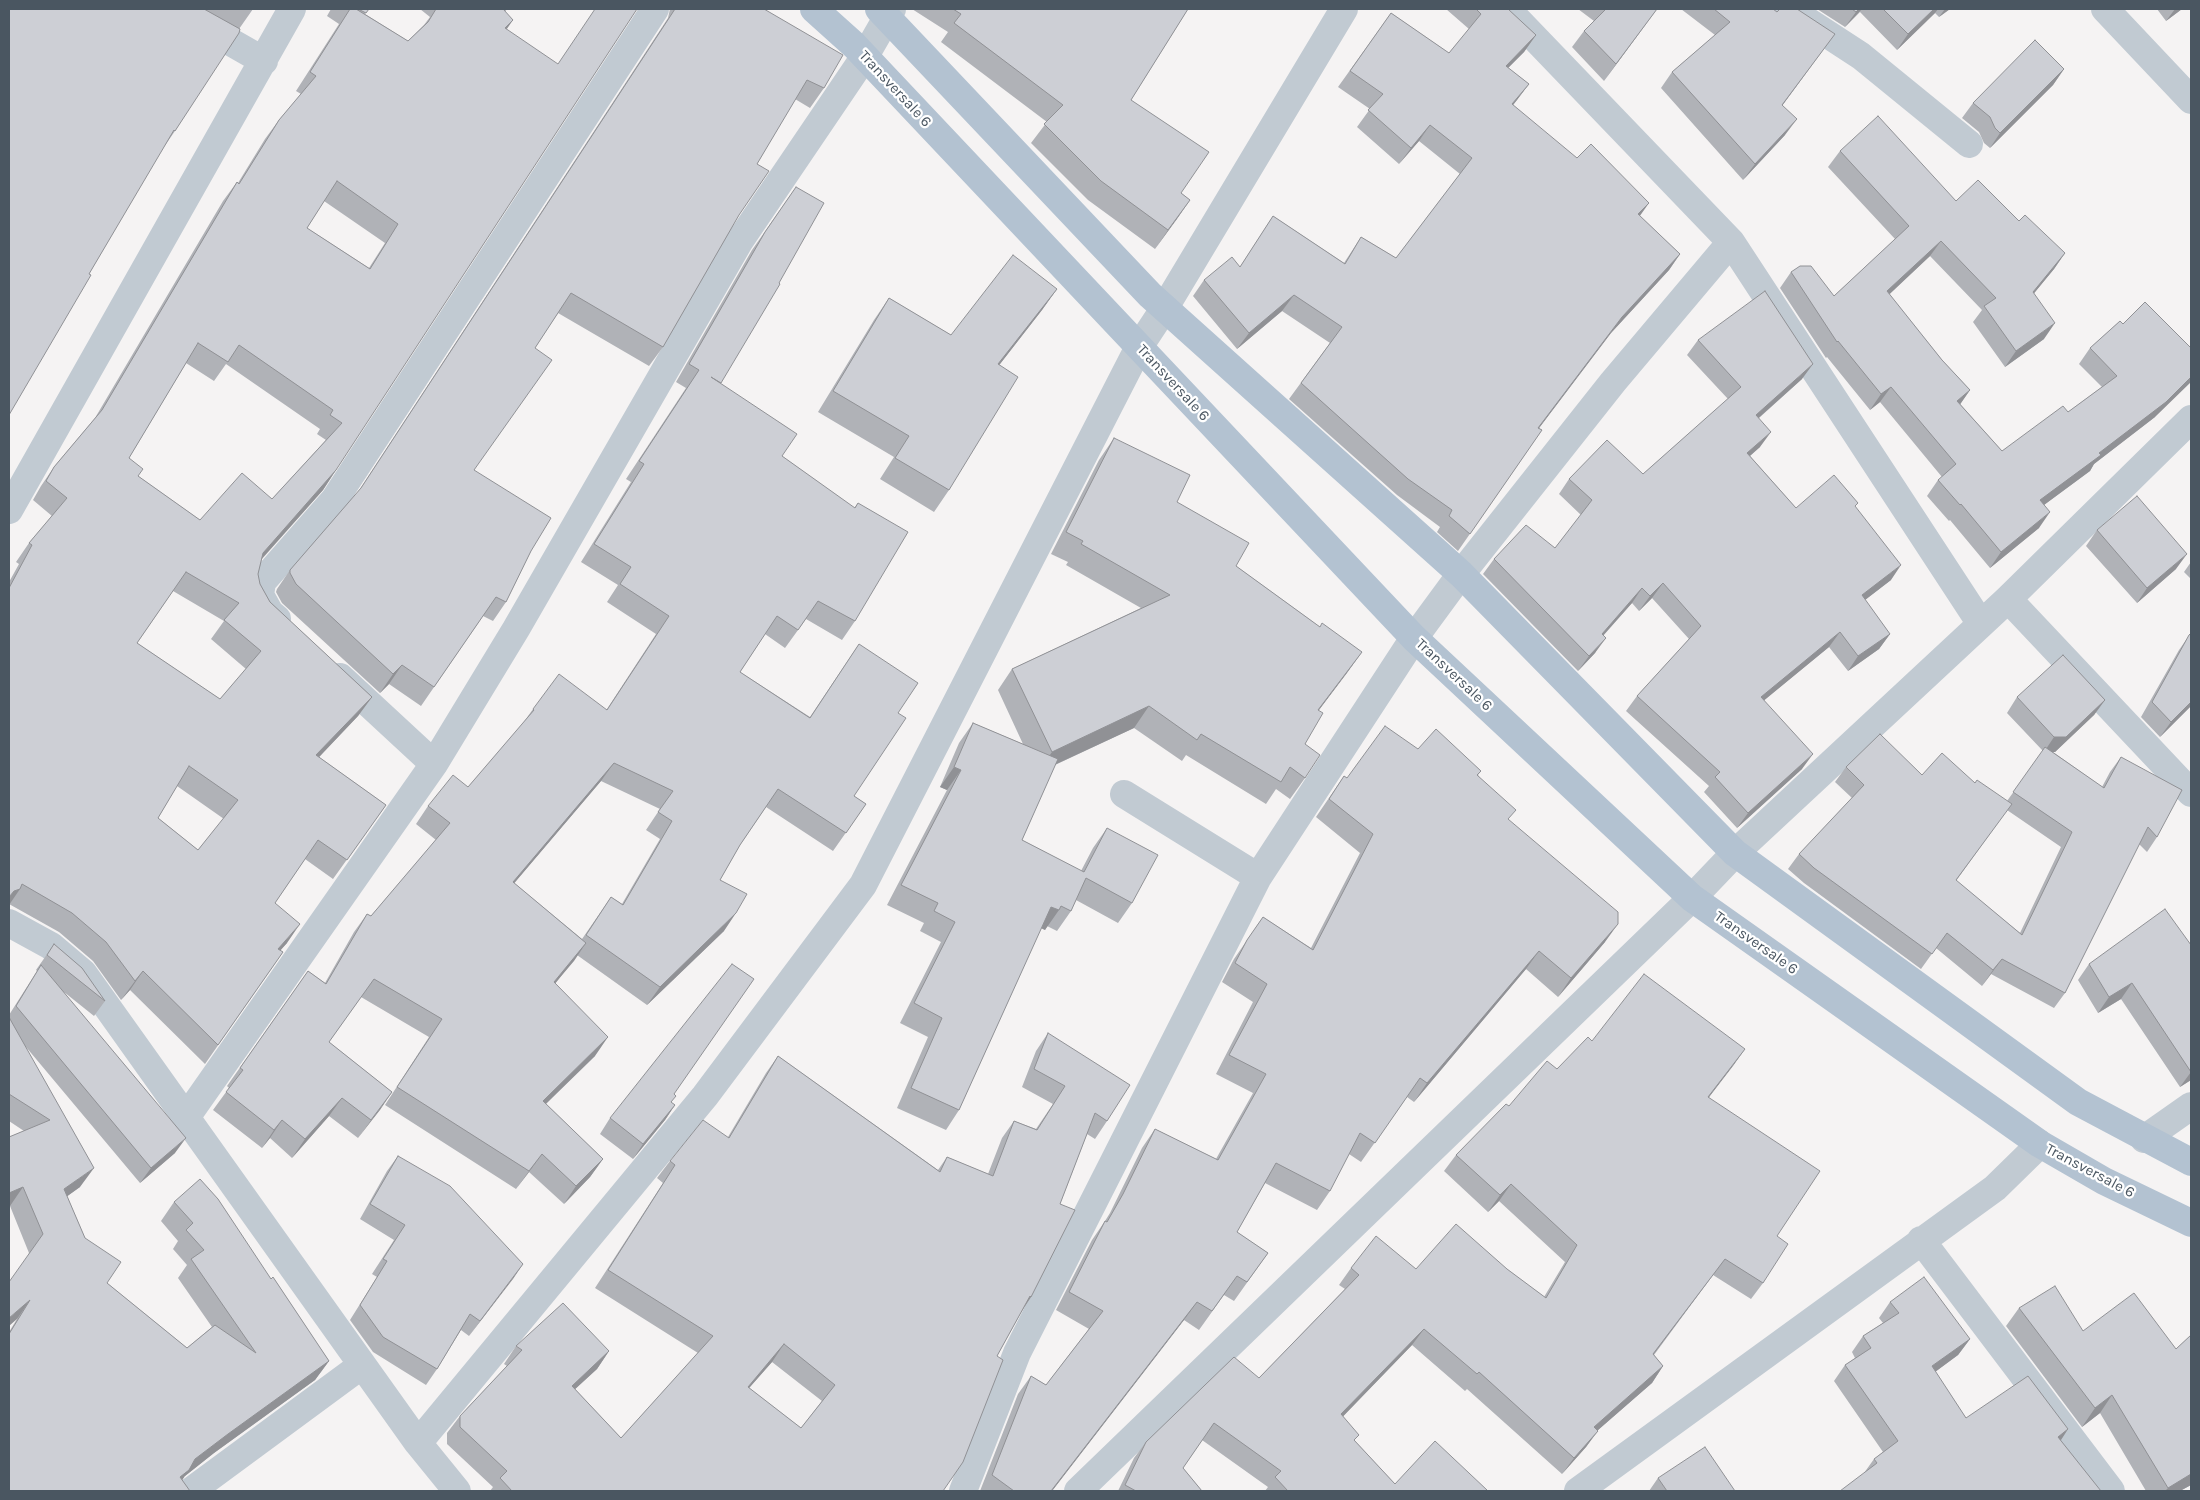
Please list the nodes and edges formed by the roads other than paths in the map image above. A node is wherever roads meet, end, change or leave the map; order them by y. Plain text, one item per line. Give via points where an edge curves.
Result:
1 (173, 9) edge
2 (292, 9) edge
3 (655, 9) edge
4 (814, 9) edge
5 (1344, 9) edge
6 (1507, 9) edge
7 (1789, 9) edge
8 (2105, 9) edge
9 (886, 12) edge
10 (864, 56) junction
11 (264, 61) junction
12 (2191, 100) edge
13 (1969, 144) dead end
14 (1731, 242) junction
15 (1164, 308) junction
16 (1139, 348) junction
17 (2191, 419) edge
18 (9, 510) edge
19 (1461, 574) junction
20 (2008, 599) junction
21 (1981, 624) junction
22 (1414, 638) junction
23 (299, 639) edge
24 (320, 659) edge
25 (434, 764) junction
26 (2191, 793) edge
27 (1124, 794) dead end
28 (1735, 852) junction
29 (1258, 877) junction
30 (1692, 898) junction
31 (9, 923) edge
32 (2191, 1106) edge
33 (185, 1119) junction
34 (2144, 1139) junction
35 (2040, 1144) junction
36 (2191, 1162) edge
37 (2191, 1223) edge
38 (1921, 1240) junction
39 (362, 1365) junction
40 (418, 1443) junction
41 (191, 1491) edge
42 (457, 1491) edge
43 (963, 1491) edge
44 (1078, 1491) edge
45 (1578, 1491) edge
46 (2111, 1491) edge

1 - 11 street
2 - 11 street
3 - 23 street via 335,499 262,582 260,595 270,612
4 - 10 main road, Transversale 6
5 - 15 street
6 - 14 street
7 - 13 street via 1861,56
8 - 12 street
9 - 10 street
9 - 15 main road
10 - 16 main road, Transversale 6
10 - 25 street via 739,242 516,629
11 - 18 street
14 - 19 street via 1613,382
14 - 21 street
15 - 16 street
15 - 19 main road
16 - 22 main road, Transversale 6
16 - 40 street via 863,885 705,1096
17 - 20 street
19 - 22 street
19 - 28 main road
20 - 21 street
20 - 26 street
21 - 28 street
22 - 29 street
22 - 30 main road, Transversale 6
24 - 25 street
25 - 33 street
27 - 29 street
28 - 30 street
28 - 34 main road via 2078,1102
29 - 43 street via 1017,1353
30 - 35 main road, Transversale 6
30 - 44 street
31 - 33 street via 51,946 83,973
32 - 34 street
33 - 39 street
34 - 36 main road
35 - 37 main road, Transversale 6 via 2104,1181
35 - 38 street via 1994,1188
38 - 45 street
38 - 46 street
39 - 40 street
39 - 41 street
40 - 42 street

